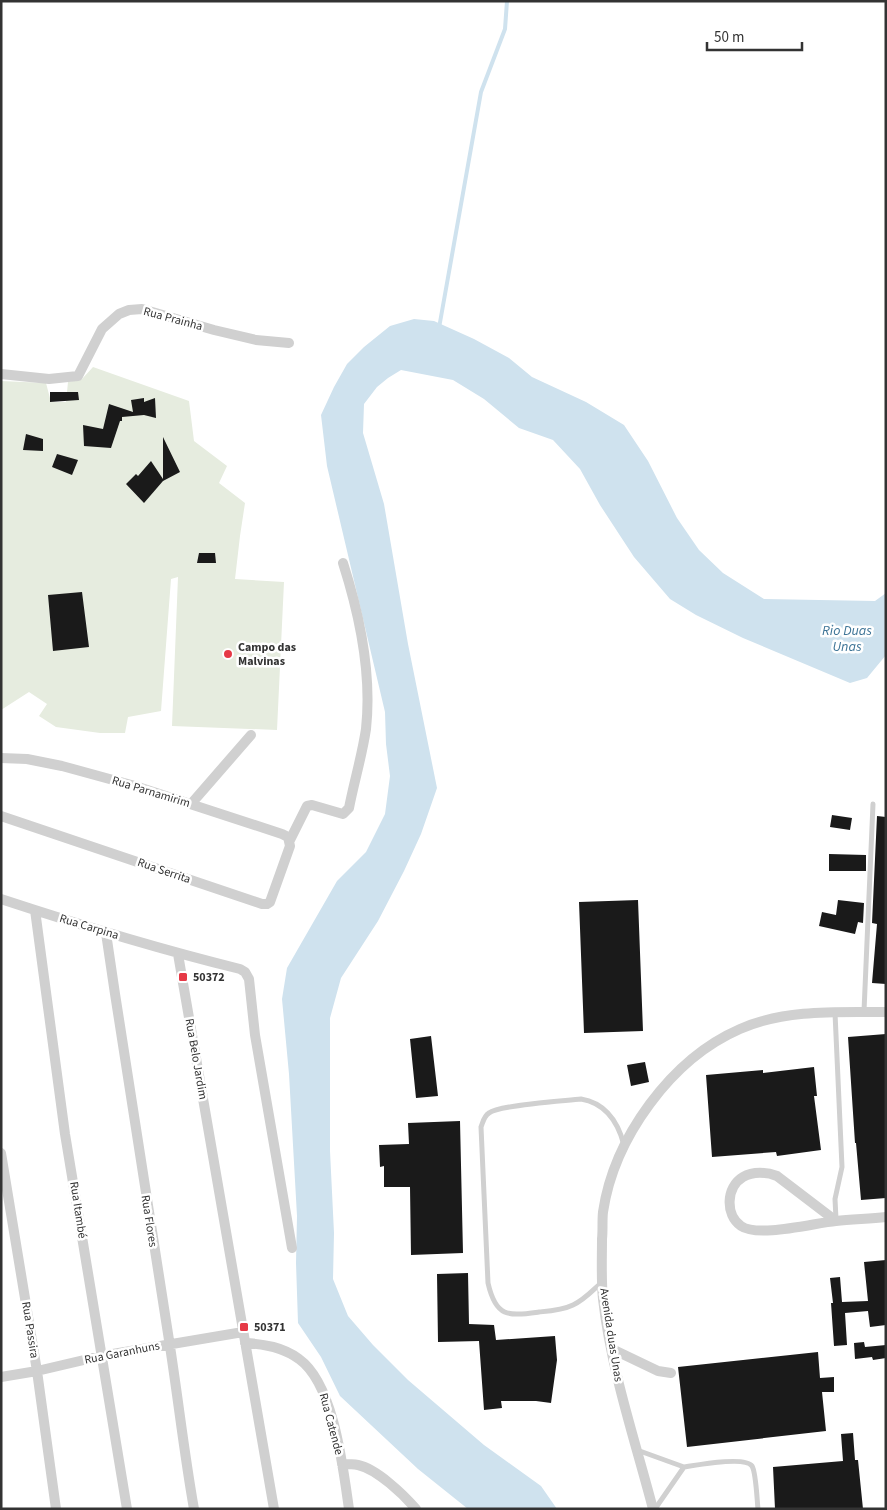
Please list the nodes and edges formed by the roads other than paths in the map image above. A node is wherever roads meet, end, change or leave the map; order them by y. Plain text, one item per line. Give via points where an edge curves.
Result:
1 (289, 342) dead end
2 (1, 374) edge
3 (343, 563) dead end
4 (251, 735) dead end
5 (1, 758) edge
6 (191, 804) junction
7 (873, 804) dead end
8 (1, 816) edge
9 (290, 843) junction
10 (1, 899) edge
11 (35, 910) junction
12 (106, 933) junction
13 (178, 954) junction
14 (864, 1012) junction
15 (886, 1012) edge
16 (835, 1013) junction
17 (624, 1148) junction
18 (1, 1152) edge
19 (886, 1217) edge
20 (836, 1221) junction
21 (292, 1248) dead end
22 (603, 1281) junction
23 (243, 1332) junction
24 (169, 1343) junction
25 (245, 1343) junction
26 (612, 1348) junction
27 (101, 1356) junction
28 (36, 1371) junction
29 (671, 1373) dead end
30 (1, 1377) edge
31 (637, 1450) junction
32 (342, 1464) junction
33 (684, 1467) junction
34 (56, 1509) edge
35 (127, 1509) edge
36 (194, 1509) edge
37 (274, 1509) edge
38 (349, 1509) edge
39 (416, 1509) edge
40 (654, 1509) edge
41 (758, 1509) edge

1 - 2 street, Rua Prainha via 256,340 142,309 129,310 102,329 78,376 49,379
3 - 9 street via 362,631 366,730 349,808 343,814 307,806
4 - 6 street
5 - 6 street, Rua Parnamirim via 62,766
6 - 9 street, Rua Parnamirim via 282,834
7 - 14 lane
8 - 9 street, Rua Serrita via 262,904 270,902
10 - 11 street, Rua Carpina
11 - 12 street, Rua Carpina
11 - 27 street, Rua Itambé via 65,1134
12 - 13 street, Rua Carpina
12 - 24 street, Rua Flores
13 - 21 street via 240,969 250,979 255,1035
13 - 23 street, Rua Belo Jardim
14 - 15 street, Avenida duas Unas
14 - 16 street, Avenida duas Unas
16 - 17 street, Avenida duas Unas via 766,1021 741,1029 715,1043 677,1072 651,1101
16 - 20 lane via 842,1166 835,1199
17 - 22 street, Avenida duas Unas via 611,1178 603,1213
17 - 22 lane via 613,1119 592,1101 581,1099 493,1111 484,1118 481,1127 488,1283 497,1307 513,1315 554,1311 583,1300
18 - 28 street, Rua Passira
19 - 20 street
20 - 20 street via 768,1172 742,1177 732,1190 729,1201 731,1215 740,1226 751,1231
22 - 26 street, Avenida duas Unas
23 - 24 street, Rua Garanhuns
23 - 25 street, Rua Belo Jardim
24 - 27 street, Rua Garanhuns
24 - 36 street, Rua Flores
25 - 32 street, Rua Catende via 267,1344 310,1368 325,1396
25 - 37 street, Rua Belo Jardim
26 - 29 street via 658,1371
26 - 31 street, Avenida duas Unas
27 - 28 street, Rua Garanhuns
27 - 35 street, Rua Itambé
28 - 30 street, Rua Garanhuns
28 - 34 street, Rua Passira
31 - 33 lane
31 - 40 street, Avenida duas Unas
32 - 38 street, Rua Catende
32 - 39 street, Rua Catende via 358,1465 372,1472
33 - 40 lane
33 - 41 lane via 748,1462 753,1467

